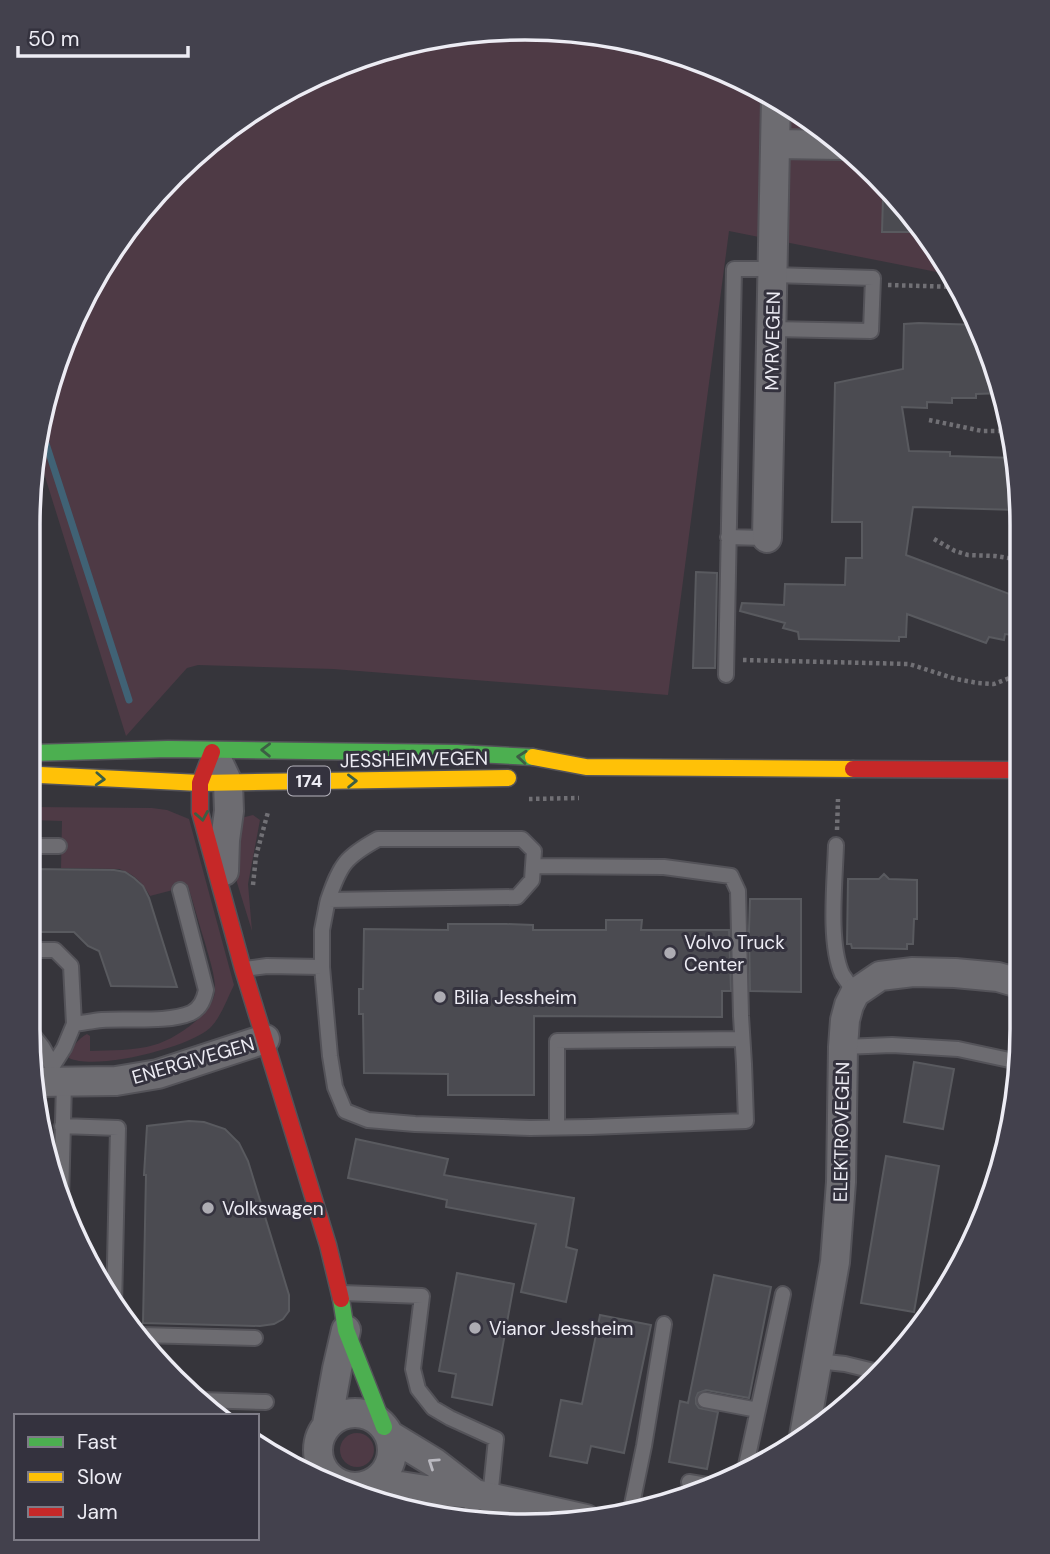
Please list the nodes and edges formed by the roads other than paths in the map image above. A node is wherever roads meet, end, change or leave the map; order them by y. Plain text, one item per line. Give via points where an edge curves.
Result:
1 (776, 111) edge
2 (824, 143) edge
3 (775, 144) junction
4 (773, 272) junction
5 (772, 329) junction
6 (729, 537) junction
7 (768, 538) joint
8 (726, 676) dead end
9 (213, 750) junction
10 (40, 753) edge
11 (586, 767) junction
12 (1010, 769) edge
13 (40, 775) edge
14 (214, 783) junction
15 (836, 845) road end
16 (40, 846) edge
17 (59, 846) dead end
18 (533, 866) junction
19 (180, 890) dead end
20 (223, 894) joint
21 (328, 900) junction
22 (40, 950) edge
23 (322, 967) junction
24 (243, 969) junction
25 (1010, 981) edge
26 (855, 993) junction
27 (74, 1024) junction
28 (264, 1039) junction
29 (743, 1039) junction
30 (40, 1043) edge
31 (843, 1048) junction
32 (1009, 1060) edge
33 (51, 1078) edge
34 (62, 1126) junction
35 (557, 1128) junction
36 (61, 1169) edge
37 (114, 1286) edge
38 (339, 1293) junction
39 (783, 1294) dead end
40 (664, 1324) dead end
41 (346, 1330) junction
42 (149, 1335) edge
43 (255, 1338) dead end
44 (817, 1361) junction
45 (870, 1370) edge
46 (214, 1400) edge
47 (705, 1400) dead end
48 (266, 1402) dead end
49 (758, 1410) junction
50 (327, 1424) junction
51 (806, 1424) edge
52 (387, 1431) junction
53 (747, 1460) edge
54 (314, 1466) edge
55 (689, 1482) dead end
56 (695, 1483) edge
57 (362, 1485) edge
58 (367, 1487) edge
59 (633, 1501) edge
60 (478, 1504) edge
61 (545, 1513) edge

1 - 3 street, MYRVEGEN
2 - 3 street
3 - 4 street, MYRVEGEN
4 - 5 street, MYRVEGEN
4 - 5 lane via 873,278 873,285 871,331
4 - 6 lane via 734,269
5 - 7 street, MYRVEGEN
6 - 7 lane
6 - 8 lane
9 - 10 main road, JESSHEIMVEGEN / 174
11 -> 9 main road, JESSHEIMVEGEN / 174 via 526,756 457,752
9 - 14 street
11 - 12 main road, JESSHEIMVEGEN / 174
14 -> 11 main road, JESSHEIMVEGEN / 174 via 531,776
13 -> 14 main road, JESSHEIMVEGEN / 174
14 - 20 street via 229,811
15 - 26 lane via 834,939 842,974
16 - 17 lane
18 - 21 lane via 532,880 517,897
18 - 21 lane via 534,851 522,839 378,839 348,859
18 - 29 lane via 664,867 731,876 738,891
19 - 27 lane via 205,989 197,1009 178,1016
20 - 24 main road
21 - 23 lane
22 - 27 lane via 55,950 71,966
23 - 24 lane
23 - 35 lane via 330,1056 345,1111 368,1120 403,1123
24 - 28 main road
25 - 26 street via 913,972 880,976
26 - 31 street, ELEKTROVEGEN via 845,1020
27 - 33 lane
28 - 33 street, ENERGIVEGEN via 158,1074 116,1082
28 - 38 main road
29 - 35 lane via 746,1121
29 - 35 lane via 557,1041
30 - 33 lane via 48,1053
31 - 32 lane via 958,1049
31 - 44 street, ELEKTROVEGEN via 838,1231
33 - 34 lane
34 - 36 lane
34 - 37 lane via 118,1128
38 - 41 main road
38 - 60 lane via 422,1296 413,1369 418,1389 433,1408 496,1439
39 - 49 lane
40 - 59 lane
41 - 50 street
41 - 52 main road
42 - 43 lane
44 - 45 lane
44 - 51 street, ELEKTROVEGEN
46 - 48 lane
47 - 49 lane
49 - 53 lane
50 - 52 street via 353,1412 376,1419
50 - 54 street via 318,1441
52 - 57 street via 391,1458 382,1475
60 -> 52 street via 435,1463
55 - 56 lane
58 - 60 street via 426,1490
60 - 61 street

